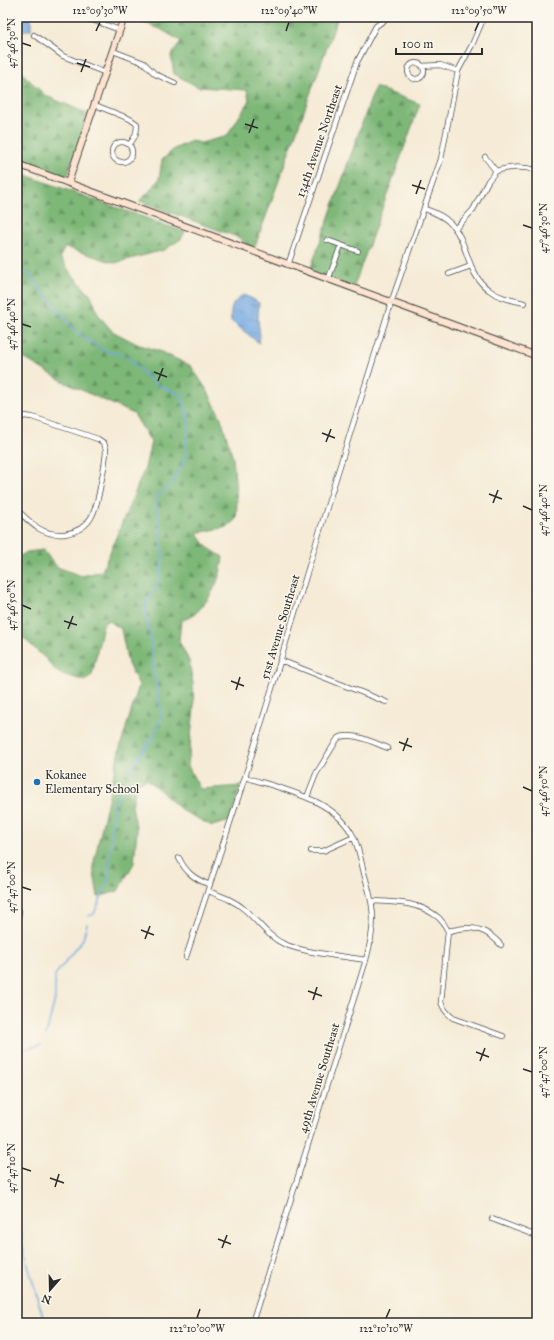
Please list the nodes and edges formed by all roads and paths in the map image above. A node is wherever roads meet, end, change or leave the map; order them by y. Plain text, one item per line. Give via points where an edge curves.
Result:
1 (84, 17) edge
2 (124, 17) edge
3 (484, 17) edge
4 (386, 19) dead end
5 (120, 30) junction
6 (34, 35) dead end
7 (113, 51) junction
8 (422, 66) dead end
9 (458, 71) junction
10 (106, 73) junction
11 (175, 84) dead end
12 (95, 105) junction
13 (129, 145) junction
14 (485, 157) dead end
15 (17, 164) edge
16 (537, 170) edge
17 (496, 171) junction
18 (68, 183) junction
19 (424, 209) junction
20 (455, 228) junction
21 (327, 240) dead end
22 (341, 245) junction
23 (358, 251) dead end
24 (288, 265) junction
25 (470, 266) junction
26 (449, 274) dead end
27 (328, 280) junction
28 (391, 303) junction
29 (524, 303) dead end
30 (537, 356) edge
31 (17, 421) edge
32 (17, 510) edge
33 (280, 660) junction
34 (386, 702) dead end
35 (388, 748) dead end
36 (245, 777) junction
37 (307, 797) junction
38 (354, 837) junction
39 (311, 851) dead end
40 (179, 858) dead end
41 (210, 885) junction
42 (208, 891) junction
43 (373, 901) junction
44 (19, 911) dead end
45 (17, 924) edge
46 (448, 932) junction
47 (501, 945) dead end
48 (186, 957) dead end
49 (366, 960) junction
50 (503, 1036) dead end
51 (492, 1219) dead end
52 (537, 1236) edge
53 (252, 1323) edge

1 - 5 street
2 - 5 street
3 - 9 street, 51st Avenue Southeast
4 - 24 street, 134th Avenue Northeast via 376,26 357,62
5 - 7 street
6 - 10 street via 63,56
7 - 10 street
7 - 11 street via 144,62 155,74
8 - 9 street via 440,64
9 - 19 street, 51st Avenue Southeast via 441,160
10 - 12 street
12 - 13 street via 137,124 136,134
12 - 18 street
13 - 13 street via 124,142 115,145 112,151 114,157 122,161 128,160 132,151
14 - 17 street
15 - 18 street
16 - 17 street via 524,167
17 - 20 street via 473,210
18 - 24 street
19 - 20 street via 438,214
19 - 28 street, 51st Avenue Southeast
20 - 25 street
21 - 22 street
22 - 23 street
22 - 27 street
24 - 27 street
25 - 26 street
25 - 29 street via 477,279 488,290
27 - 28 street
28 - 30 street
28 - 33 street, 51st Avenue Southeast
31 - 32 street via 24,416 32,417 98,439 104,443 106,449 96,509 91,520 83,527 75,532 50,533 38,528
33 - 34 street
33 - 36 street, 51st Avenue Southeast
35 - 37 street via 352,736 338,738 316,774
36 - 37 street, 49th Avenue Southeast
36 - 41 street, 51st Avenue Southeast
37 - 38 street, 49th Avenue Southeast via 344,822
38 - 39 street via 323,851
38 - 43 street, 49th Avenue Southeast
40 - 41 street via 184,869
41 - 42 street, 51st Avenue Southeast
42 - 48 street, 51st Avenue Southeast
42 - 49 street via 243,908 283,944
43 - 46 street via 403,902 419,907 440,919
43 - 49 street, 49th Avenue Southeast via 374,922
44 - 45 street
46 - 47 street via 468,928 494,937
46 - 50 street via 441,1002 443,1009 453,1018
49 - 53 street, 49th Avenue Southeast
51 - 52 street

